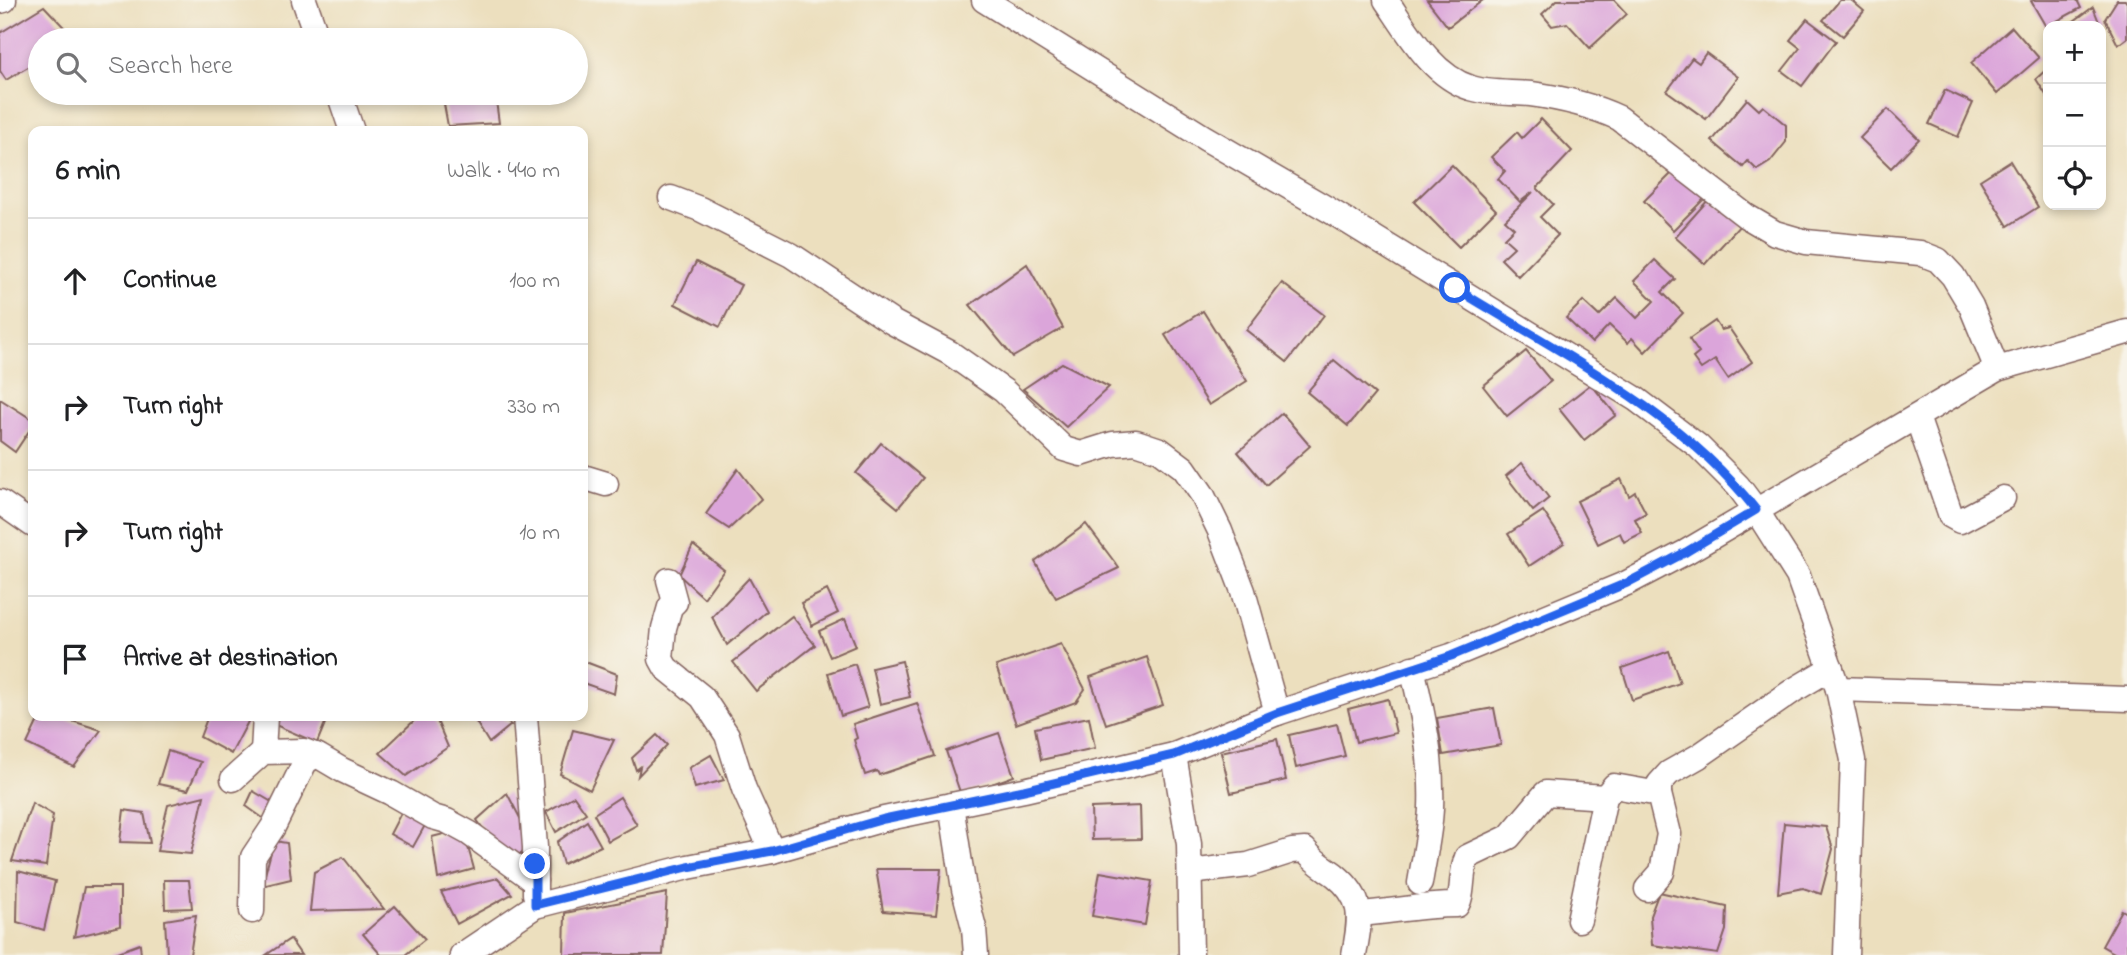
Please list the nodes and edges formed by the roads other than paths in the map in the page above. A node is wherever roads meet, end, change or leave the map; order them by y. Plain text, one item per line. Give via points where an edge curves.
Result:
1 (304, 0) edge
2 (985, 0) edge
3 (1386, 0) edge
4 (314, 28) edge
5 (343, 105) edge
6 (350, 126) edge
7 (671, 198) dead end
8 (2127, 332) edge
9 (1997, 369) junction
10 (1917, 417) junction
11 (2003, 498) dead end
12 (0, 502) edge
13 (1756, 510) junction
14 (28, 522) edge
15 (668, 580) dead end
16 (1412, 668) junction
17 (1835, 679) junction
18 (2127, 699) edge
19 (1277, 713) junction
20 (265, 721) edge
21 (526, 721) edge
22 (263, 752) junction
23 (316, 755) junction
24 (1174, 755) junction
25 (233, 779) dead end
26 (1659, 794) junction
27 (1605, 797) junction
28 (951, 805) junction
29 (772, 851) junction
30 (1190, 872) junction
31 (535, 881) junction
32 (1420, 883) dead end
33 (1647, 889) dead end
34 (535, 905) junction
35 (252, 911) dead end
36 (1361, 914) junction
37 (1579, 920) dead end
38 (462, 955) edge
39 (976, 955) edge
40 (1191, 955) edge
41 (1354, 955) edge
42 (1846, 955) edge

1 - 4 street
2 - 13 street via 1636,399 1698,446
3 - 9 street via 1429,60 1446,74 1471,88 1595,107 1619,118 1746,216 1775,233 1807,242 1920,253 1938,260 1971,306
5 - 6 street
7 - 19 street via 792,256 892,322 950,353 1004,391 1068,452 1081,454 1136,442 1160,450 1184,468 1202,494 1229,555
8 - 9 street
9 - 10 street
10 - 11 street via 1951,516 1960,521
10 - 13 street
12 - 14 street
13 - 16 street via 1627,583
13 - 17 street via 1798,576
15 - 29 street via 675,602 664,628 661,659 702,697 727,735 744,789
16 - 19 street
16 - 32 street via 1427,747 1432,806
17 - 18 street
17 - 26 street via 1794,690 1669,773 1659,784
17 - 42 street via 1853,760
19 - 24 street
20 - 22 street
21 - 31 street
22 - 23 street
22 - 25 street
23 - 31 street via 463,829
23 - 35 street via 304,762 253,857
24 - 28 street
24 - 30 street
26 - 27 street via 1614,786
26 - 33 street via 1670,835 1662,872
27 - 36 street via 1546,793 1509,837 1467,857 1457,905
27 - 37 street
28 - 29 street
28 - 39 street
29 - 34 street
30 - 36 street via 1248,865 1306,850 1347,886
30 - 40 street
31 - 34 street
34 - 38 street
36 - 41 street

